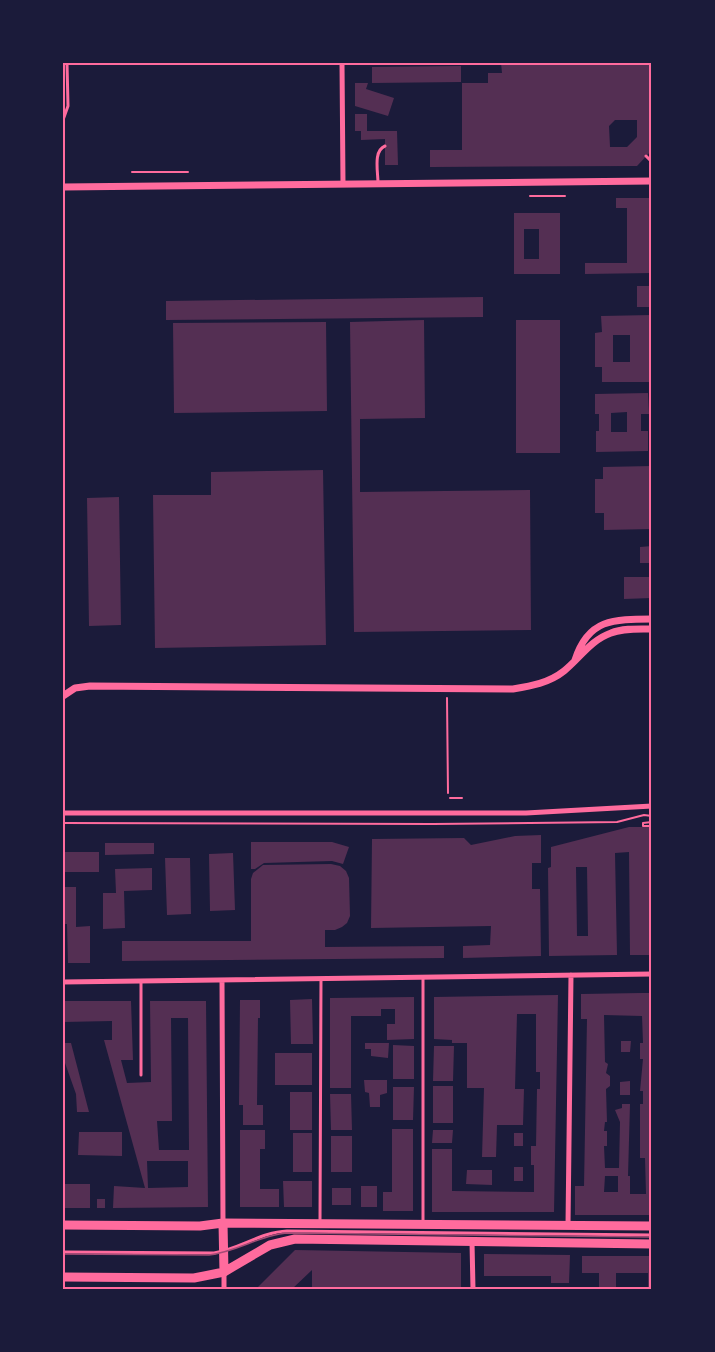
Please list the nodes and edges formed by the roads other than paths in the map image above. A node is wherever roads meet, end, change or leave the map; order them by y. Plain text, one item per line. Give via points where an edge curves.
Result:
1 (68, 63) edge
2 (342, 63) edge
3 (63, 120) edge
4 (385, 146) dead end
5 (646, 156) dead end
6 (652, 162) edge
7 (652, 181) edge
8 (378, 183) junction
9 (343, 184) junction
10 (63, 187) edge
11 (652, 619) edge
12 (652, 629) edge
13 (574, 662) junction
14 (63, 696) edge
15 (652, 806) edge
16 (63, 813) edge
17 (652, 974) edge
18 (571, 975) junction
19 (423, 978) junction
20 (321, 979) junction
21 (222, 980) junction
22 (141, 981) junction
23 (63, 982) edge
24 (141, 1075) dead end
25 (223, 1223) junction
26 (320, 1223) junction
27 (423, 1224) junction
28 (63, 1225) edge
29 (568, 1225) junction
30 (652, 1226) edge
31 (652, 1234) edge
32 (472, 1242) junction
33 (652, 1244) edge
34 (223, 1251) junction
35 (63, 1252) edge
36 (224, 1272) junction
37 (63, 1277) edge
38 (224, 1289) edge
39 (473, 1289) edge

1 - 3 lane via 68,106
2 - 9 street
4 - 8 lane via 377,153
5 - 6 lane
7 - 8 street
8 - 9 street
9 - 10 street
11 - 13 street via 616,621 594,629 580,644
12 - 13 street via 610,633
13 - 14 street via 542,683 513,689 90,686 75,688
15 - 16 street via 526,813
17 - 18 street
18 - 19 street
18 - 29 street
19 - 20 street
19 - 27 lane
20 - 21 street
20 - 26 lane
21 - 22 street
21 - 25 street
22 - 23 street
22 - 24 lane
25 - 26 main road
25 - 28 main road
25 - 34 main road
26 - 27 main road
27 - 29 main road
29 - 30 main road
31 - 34 lane via 287,1231 269,1233
32 - 33 main road
32 - 36 main road via 286,1240
32 - 39 street
34 - 35 lane
34 - 36 main road
36 - 37 main road via 194,1278
36 - 38 street

